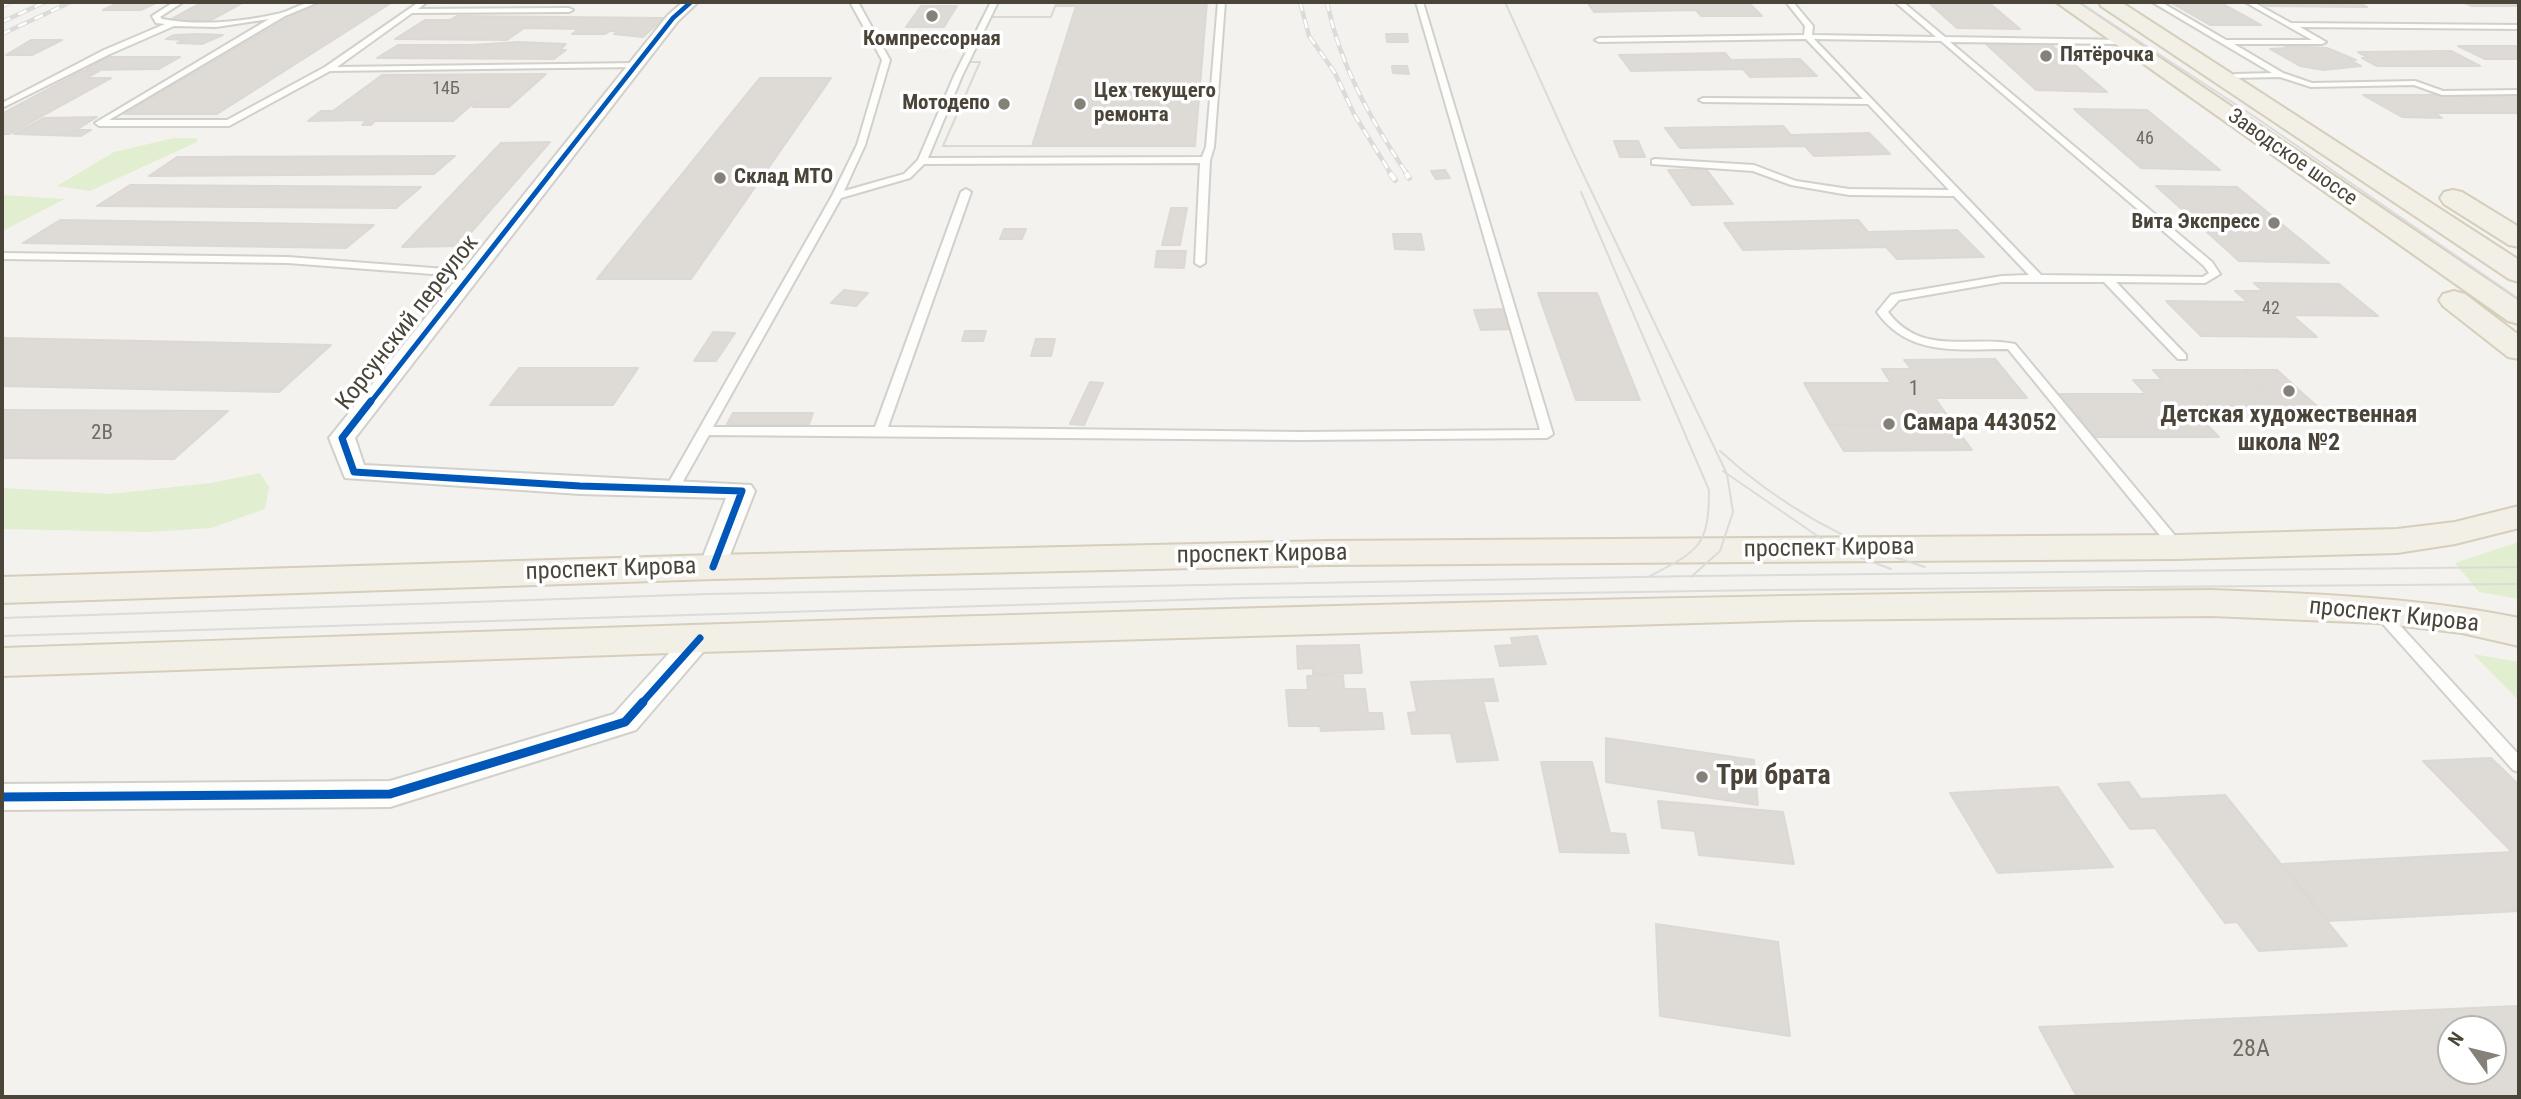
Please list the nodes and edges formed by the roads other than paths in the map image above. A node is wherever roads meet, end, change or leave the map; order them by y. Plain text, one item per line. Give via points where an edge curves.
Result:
1 (179, 2) edge
2 (315, 2) edge
3 (423, 2) edge
4 (691, 2) edge
5 (855, 2) edge
6 (994, 2) edge
7 (1222, 2) edge
8 (1420, 2) edge
9 (1789, 2) edge
10 (1899, 2) edge
11 (2065, 2) edge
12 (2108, 2) edge
13 (2156, 2) edge
14 (2248, 2) edge
15 (569, 10) dead end
16 (410, 11) junction
17 (282, 14) junction
18 (172, 24) junction
19 (2290, 24) junction
20 (2519, 27) edge
21 (1808, 37) junction
22 (1599, 40) dead end
23 (1944, 41) junction
24 (2121, 41) junction
25 (2225, 42) junction
26 (2151, 63) junction
27 (2206, 64) junction
28 (636, 65) junction
29 (328, 69) junction
30 (2281, 75) junction
31 (2235, 76) junction
32 (2519, 92) edge
33 (1703, 100) dead end
34 (1871, 102) junction
35 (2, 106) edge
36 (1205, 160) junction
37 (922, 161) junction
38 (1655, 162) dead end
39 (2402, 167) dead end
40 (2437, 188) dead end
41 (966, 191) dead end
42 (1959, 193) junction
43 (837, 196) junction
44 (2519, 239) edge
45 (2, 256) edge
46 (1200, 264) dead end
47 (2519, 273) edge
48 (472, 274) junction
49 (2038, 278) junction
50 (2106, 278) junction
51 (2519, 315) edge
52 (2519, 350) edge
53 (2182, 357) dead end
54 (880, 430) junction
55 (704, 431) junction
56 (672, 489) junction
57 (2519, 517) edge
58 (2177, 547) junction
59 (713, 567) junction
60 (2, 590) edge
61 (2378, 610) junction
62 (2519, 632) edge
63 (699, 638) junction
64 (2, 662) edge
65 (2519, 765) edge
66 (2, 797) edge

1 - 18 lane via 156,16
2 - 17 lane
3 - 16 lane
4 - 28 street, Корсунский переулок
5 - 43 lane via 887,60 861,145
6 - 37 lane
7 - 36 lane via 1210,147
8 - 54 lane via 1547,434
9 - 21 lane via 1809,26
10 - 23 lane
11 - 24 main road, Заводское шоссе
12 - 27 main road, Заводское шоссе
13 - 25 lane
14 - 19 lane
15 - 16 lane
16 - 29 lane
17 - 18 lane via 209,26
17 - 29 lane via 99,123 229,123
18 - 35 lane
19 - 20 lane
19 - 25 lane via 2322,42
21 - 22 lane
21 - 23 lane
21 - 34 lane
23 - 24 lane
23 - 50 lane via 2215,274 2204,279
24 - 26 main road, Заводское шоссе
25 - 30 lane
26 - 51 main road, Заводское шоссе
26 - 52 main road via 2202,118
27 - 31 main road
27 - 47 main road, Заводское шоссе
28 - 29 lane
28 - 48 street, Корсунский переулок
30 - 31 lane
30 - 32 lane via 2311,85 2415,83 2442,93
31 - 39 main road via 2320,116
33 - 34 lane
34 - 42 lane
36 - 37 lane
36 - 46 lane
37 - 43 lane via 907,176
38 - 42 lane via 1754,168 1794,183 1849,192
40 - 44 main road
41 - 54 lane
42 - 49 lane
43 - 55 lane
45 - 48 lane via 288,260
48 - 56 street, Корсунский переулок via 342,438 354,472
49 - 50 lane
49 - 58 lane via 1978,282 1895,298 1881,312 1889,325 1915,341 2011,346
50 - 53 lane
54 - 55 lane
55 - 56 lane
56 - 59 street, Корсунский переулок via 742,491
57 - 58 main road, проспект Кирова via 2397,541
58 - 59 main road, проспект Кирова via 1363,552
59 - 60 main road, проспект Кирова
61 - 62 main road, проспект Кирова
61 - 63 main road, проспект Кирова via 2211,603 1798,607
61 - 65 lane
63 - 64 main road, проспект Кирова
63 - 66 street via 625,722 390,793

